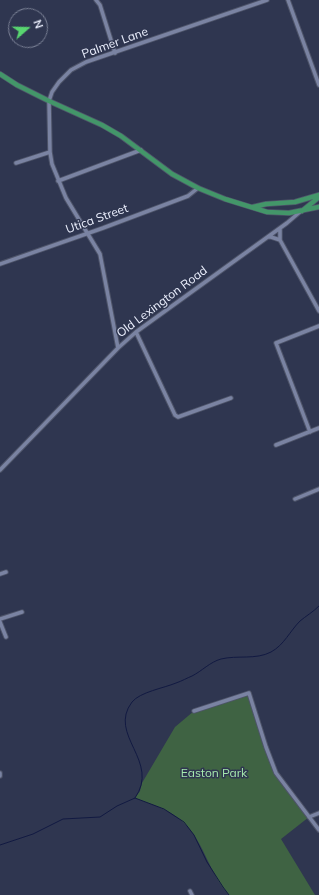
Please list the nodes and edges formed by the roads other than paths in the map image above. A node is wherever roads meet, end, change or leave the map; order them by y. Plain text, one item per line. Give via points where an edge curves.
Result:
1 (96, 0) edge
2 (267, 0) edge
3 (288, 0) edge
4 (115, 53) junction
5 (0, 74) edge
6 (319, 85) edge
7 (49, 101) junction
8 (141, 150) junction
9 (50, 152) junction
10 (16, 163) dead end
11 (58, 181) junction
12 (198, 188) junction
13 (319, 196) edge
14 (253, 207) junction
15 (319, 207) edge
16 (302, 210) junction
17 (280, 228) junction
18 (87, 233) junction
19 (266, 238) junction
20 (280, 240) junction
21 (0, 264) edge
22 (319, 311) edge
23 (319, 326) edge
24 (136, 332) junction
25 (118, 348) junction
26 (231, 398) dead end
27 (319, 428) edge
28 (310, 432) junction
29 (276, 445) dead end
30 (0, 470) edge
31 (319, 489) edge
32 (295, 498) dead end
33 (6, 572) dead end
34 (0, 574) edge
35 (22, 612) dead end
36 (0, 621) edge
37 (6, 637) dead end
38 (194, 711) dead end
39 (319, 813) edge
40 (309, 817) junction
41 (319, 830) edge
42 (190, 891) dead end
43 (192, 895) edge

1 - 4 street via 100,5
2 - 4 street, Palmer Lane
3 - 6 street
4 - 7 street, Palmer Lane via 86,62 71,70 59,82
5 - 7 main road
7 - 8 main road via 102,125
7 - 9 street, Palmer Lane
8 - 11 street
8 - 12 main road via 172,174
9 - 10 street
9 - 11 street, Palmer Lane
11 - 18 street, Palmer Lane
12 - 14 main road
12 - 18 street, Utica Street via 188,196
13 - 14 main road
13 - 16 main road
14 - 16 main road via 276,213
15 - 16 main road, Old Lexington Road
16 - 17 street, Old Lexington Road
17 - 19 street, Old Lexington Road
17 - 20 street
18 - 21 street, Utica Street
18 - 25 street, Palmer Lane via 102,260
19 - 20 street
19 - 24 street, Old Lexington Road
20 - 22 street
23 - 28 street via 276,343
24 - 25 street, Old Lexington Road
24 - 26 street via 175,415 178,417
25 - 30 street, Old Lexington Road
27 - 28 street
28 - 29 street
31 - 32 street
33 - 34 street
35 - 36 street
36 - 37 street
38 - 40 street via 249,693 276,774
39 - 40 street
40 - 41 street
42 - 43 street

